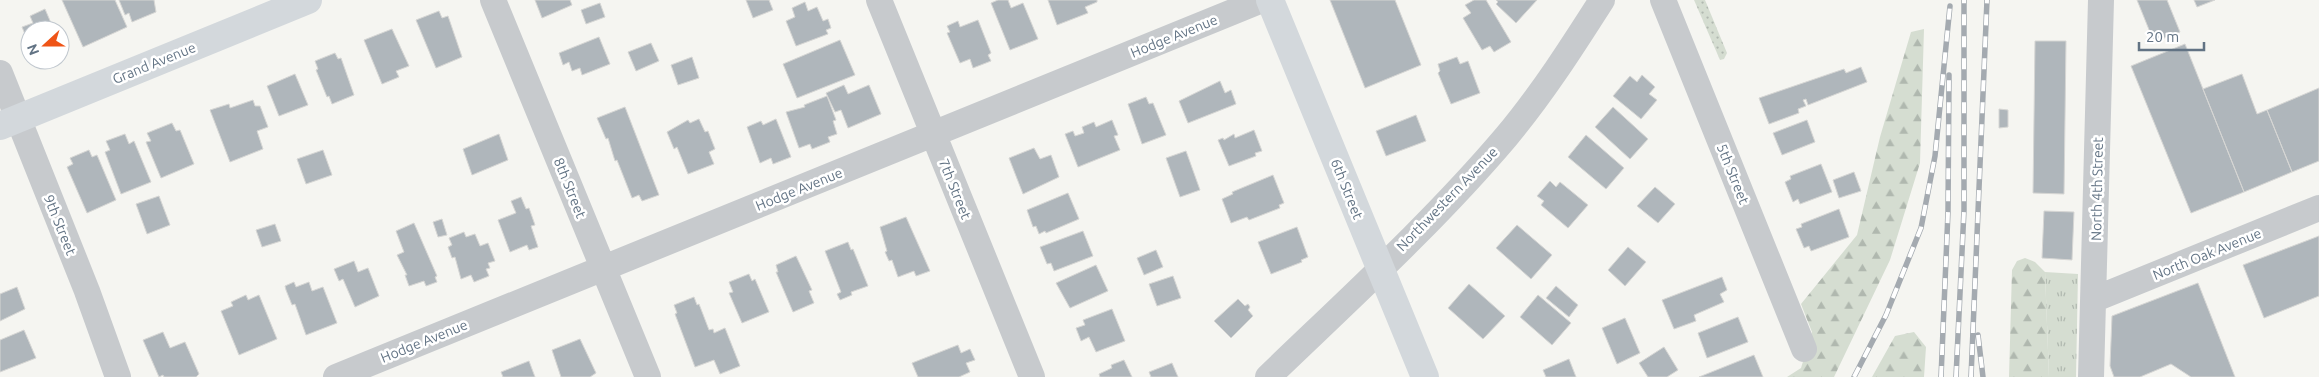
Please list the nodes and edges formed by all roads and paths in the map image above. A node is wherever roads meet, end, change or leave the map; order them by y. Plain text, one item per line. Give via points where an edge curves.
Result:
1 (308, 0) edge
2 (493, 0) edge
3 (878, 0) edge
4 (1262, 0) edge
5 (1270, 0) edge
6 (1602, 0) edge
7 (1662, 0) edge
8 (2100, 0) edge
9 (0, 73) edge
10 (9, 122) edge
11 (933, 134) junction
12 (2319, 208) edge
13 (603, 268) junction
14 (1380, 269) junction
15 (2095, 300) junction
16 (1804, 349) dead end
17 (118, 377) edge
18 (336, 377) edge
19 (648, 377) edge
20 (1032, 377) edge
21 (1268, 377) edge
22 (1425, 377) edge
23 (2091, 377) edge

1 - 10 main road, Grand Avenue
2 - 13 street, 8th Street
3 - 11 street, 7th Street
4 - 11 street, Hodge Avenue
5 - 14 main road, 6th Street
6 - 14 street, Northwestern Avenue via 1549,81 1506,136
7 - 16 street, 5th Street
8 - 15 street, North 4th Street
9 - 10 street, 9th Street
10 - 17 street, 9th Street via 87,291
11 - 13 street, Hodge Avenue
11 - 20 street, 7th Street
12 - 15 street, North Oak Avenue
13 - 18 street, Hodge Avenue
13 - 19 street, 8th Street
14 - 21 street, Northwestern Avenue
14 - 22 main road, 6th Street
15 - 23 street, North 4th Street

